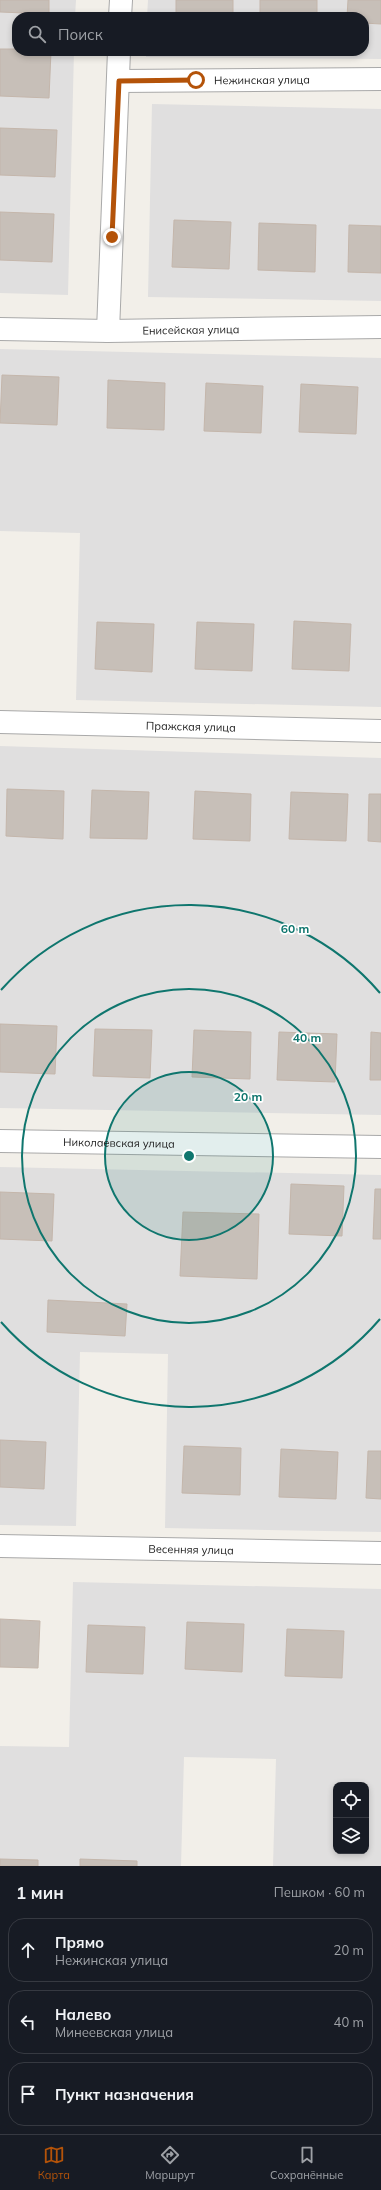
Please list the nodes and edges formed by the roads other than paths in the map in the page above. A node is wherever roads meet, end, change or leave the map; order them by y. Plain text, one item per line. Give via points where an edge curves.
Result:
1 (121, 0) edge
2 (120, 12) edge
3 (120, 56) edge
4 (381, 80) edge
5 (119, 81) junction
6 (381, 327) edge
7 (0, 329) edge
8 (108, 331) junction
9 (0, 722) edge
10 (381, 731) edge
11 (0, 1141) edge
12 (381, 1147) edge
13 (0, 1546) edge
14 (381, 1553) edge

1 - 2 street
3 - 5 street
4 - 5 street, Нежинская улица
5 - 8 street
6 - 8 street, Енисейская улица
7 - 8 street, Енисейская улица
9 - 10 street, Пражская улица
11 - 12 street, Николаевская улица
13 - 14 street, Весенняя улица

